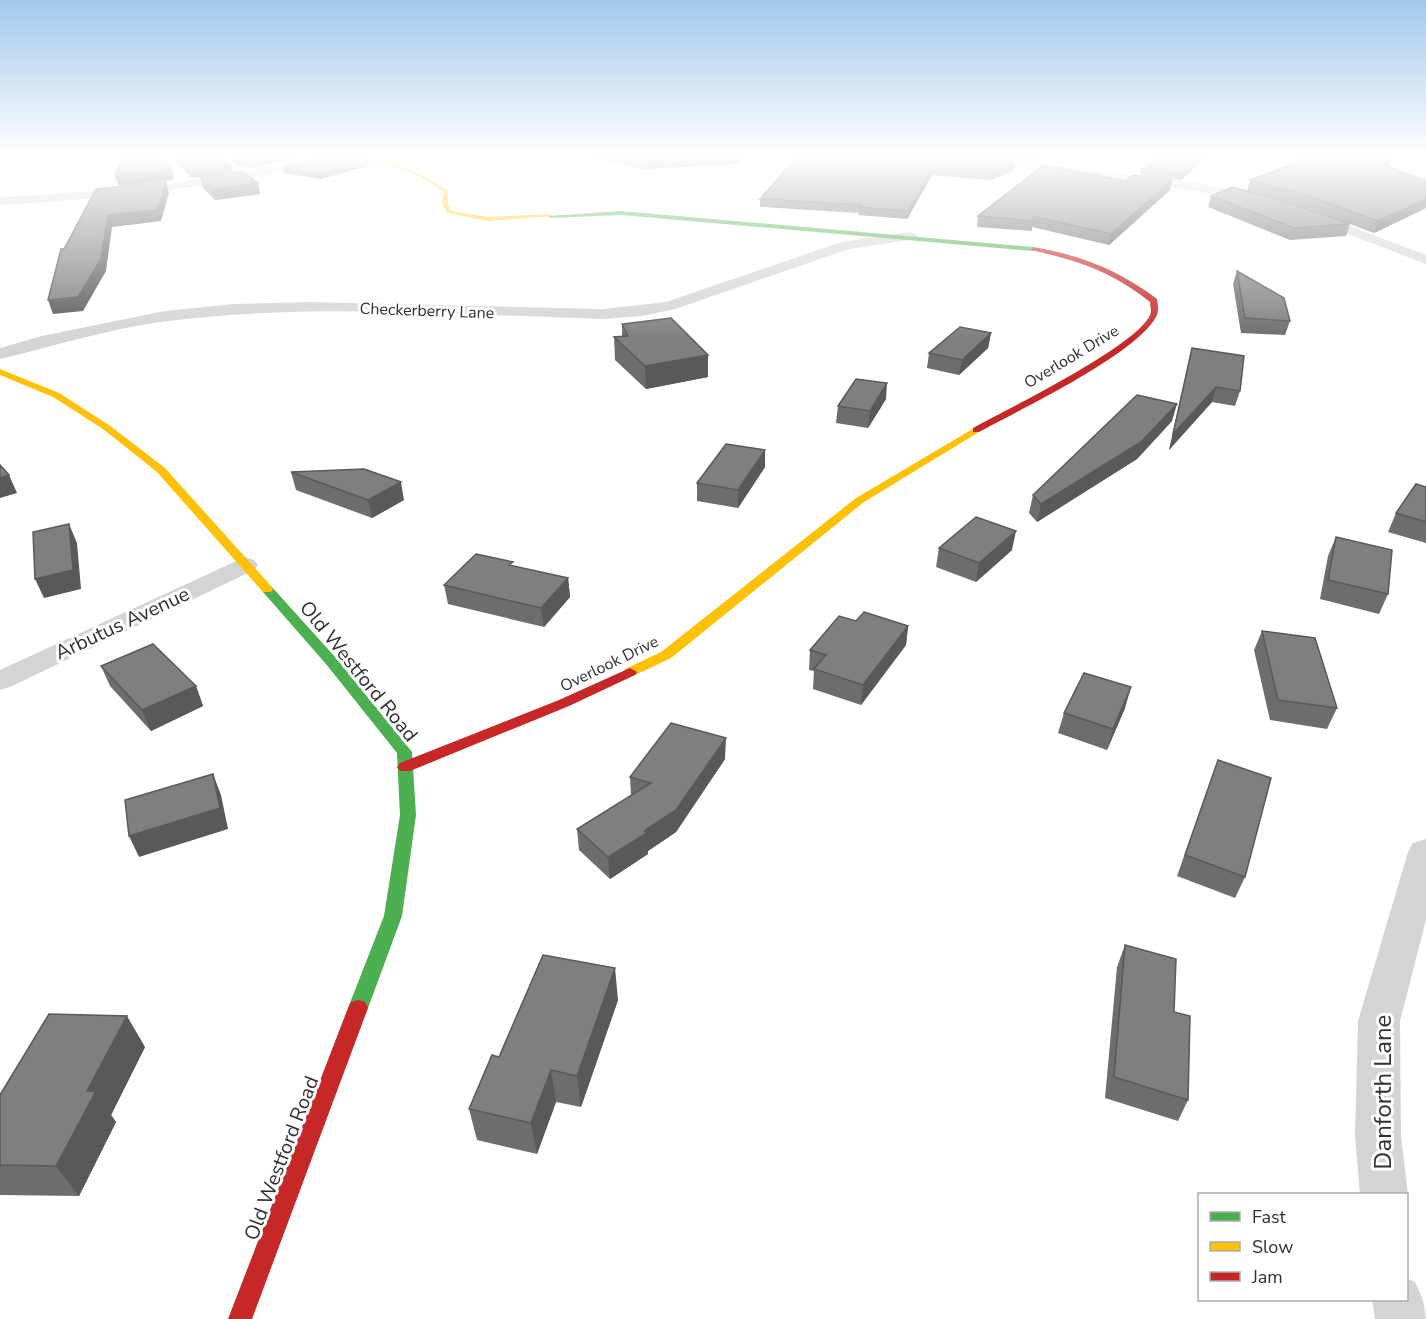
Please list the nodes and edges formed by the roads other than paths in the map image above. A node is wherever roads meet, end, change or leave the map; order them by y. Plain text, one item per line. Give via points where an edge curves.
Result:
1 (477, 218) edge
2 (520, 218) edge
3 (680, 218) edge
4 (1315, 218) edge
5 (828, 229) junction
6 (909, 236) junction
7 (847, 245) junction
8 (1426, 260) edge
9 (0, 354) edge
10 (0, 372) edge
11 (245, 565) junction
12 (0, 681) edge
13 (405, 766) junction
14 (1426, 852) edge
15 (1384, 1193) edge
16 (1397, 1301) edge
17 (240, 1319) edge
18 (1401, 1319) edge

1 - 2 street, Overlook Drive
3 - 5 street, Overlook Drive
4 - 8 street
5 - 6 street, Overlook Drive
5 - 7 street
6 - 7 street, Checkerberry Lane
6 - 13 street, Overlook Drive via 1011,245 1100,266 1123,276 1154,301 1154,315 1143,330 1117,350 860,500 666,655 564,703
7 - 9 street, Checkerberry Lane via 702,296 642,311 603,314 309,307 233,309 165,316 42,341
10 - 11 street, Old Westford Road via 56,395 152,462
11 - 12 street, Arbutus Avenue
11 - 13 street, Old Westford Road via 404,752
13 - 17 street, Old Westford Road via 408,815 393,916
14 - 15 street, Danforth Lane via 1379,1021 1378,1136
16 - 18 street

